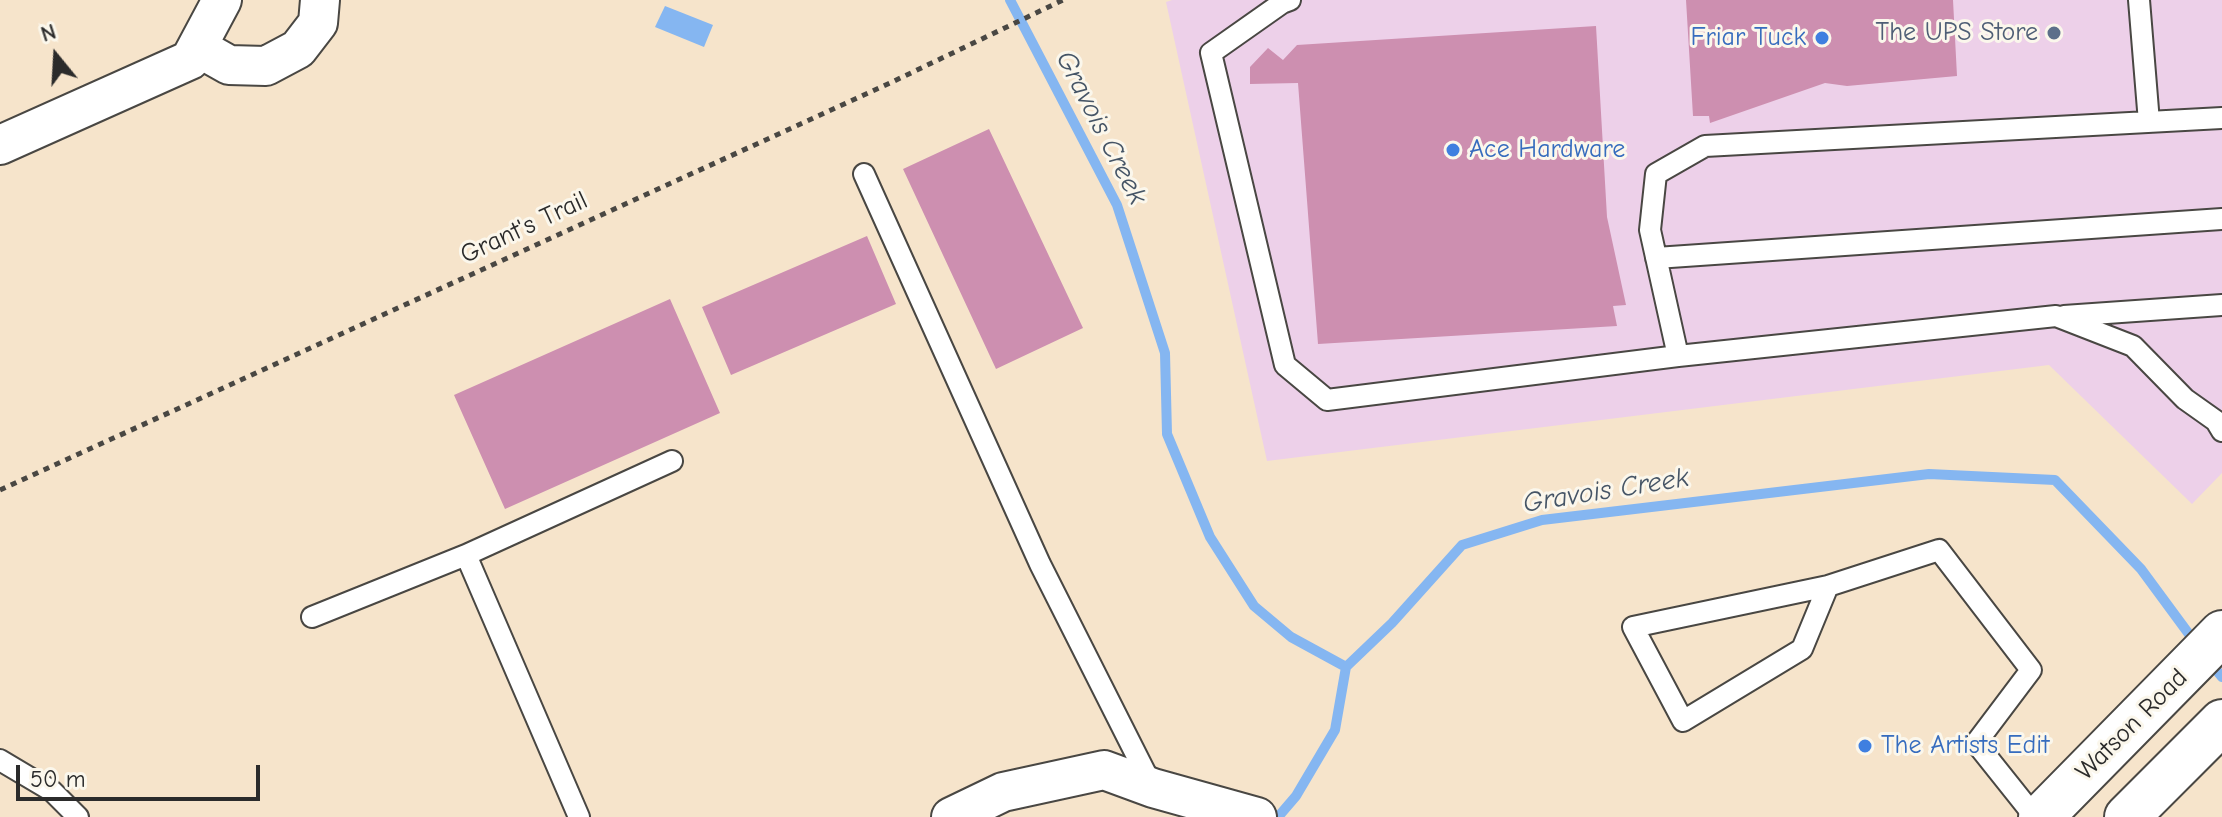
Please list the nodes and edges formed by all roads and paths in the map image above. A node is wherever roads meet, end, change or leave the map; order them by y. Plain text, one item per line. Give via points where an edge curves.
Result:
1 (222, 0) edge
2 (320, 0) edge
3 (1063, 0) edge
4 (1290, 0) edge
5 (2139, 0) edge
6 (197, 47) junction
7 (2222, 118) edge
8 (2149, 122) junction
9 (0, 145) edge
10 (864, 174) dead end
11 (2222, 219) edge
12 (1656, 258) junction
13 (2222, 305) edge
14 (2056, 316) junction
15 (1678, 356) junction
16 (2220, 422) edge
17 (672, 461) dead end
18 (0, 490) edge
19 (466, 555) junction
20 (1828, 586) junction
21 (312, 617) dead end
22 (2222, 633) edge
23 (2215, 729) edge
24 (0, 760) edge
25 (1153, 788) junction
26 (2133, 815) edge
27 (1254, 816) edge
28 (78, 817) edge
29 (579, 817) edge
30 (951, 817) edge
31 (2038, 817) edge

1 - 6 street
2 - 6 street via 318,23 298,49 266,66 229,65
3 - 18 path, Grant's Trail
4 - 15 lane via 1211,53 1285,365 1327,400
5 - 8 lane
6 - 9 street via 190,60
7 - 8 lane
8 - 12 lane via 1705,146 1656,174 1650,230
10 - 25 lane via 1040,564
11 - 12 lane
12 - 15 lane
13 - 14 lane
14 - 15 lane
14 - 16 lane via 2133,346 2185,399
17 - 19 lane
19 - 21 lane
19 - 29 lane
20 - 20 lane via 1693,614 1633,627 1683,721 1802,649
20 - 31 lane via 1939,550 2031,670 1976,743
22 - 31 main road, Watson Road
23 - 26 main road
24 - 28 lane via 52,791
25 - 27 street
25 - 30 street via 1104,770 1003,792

